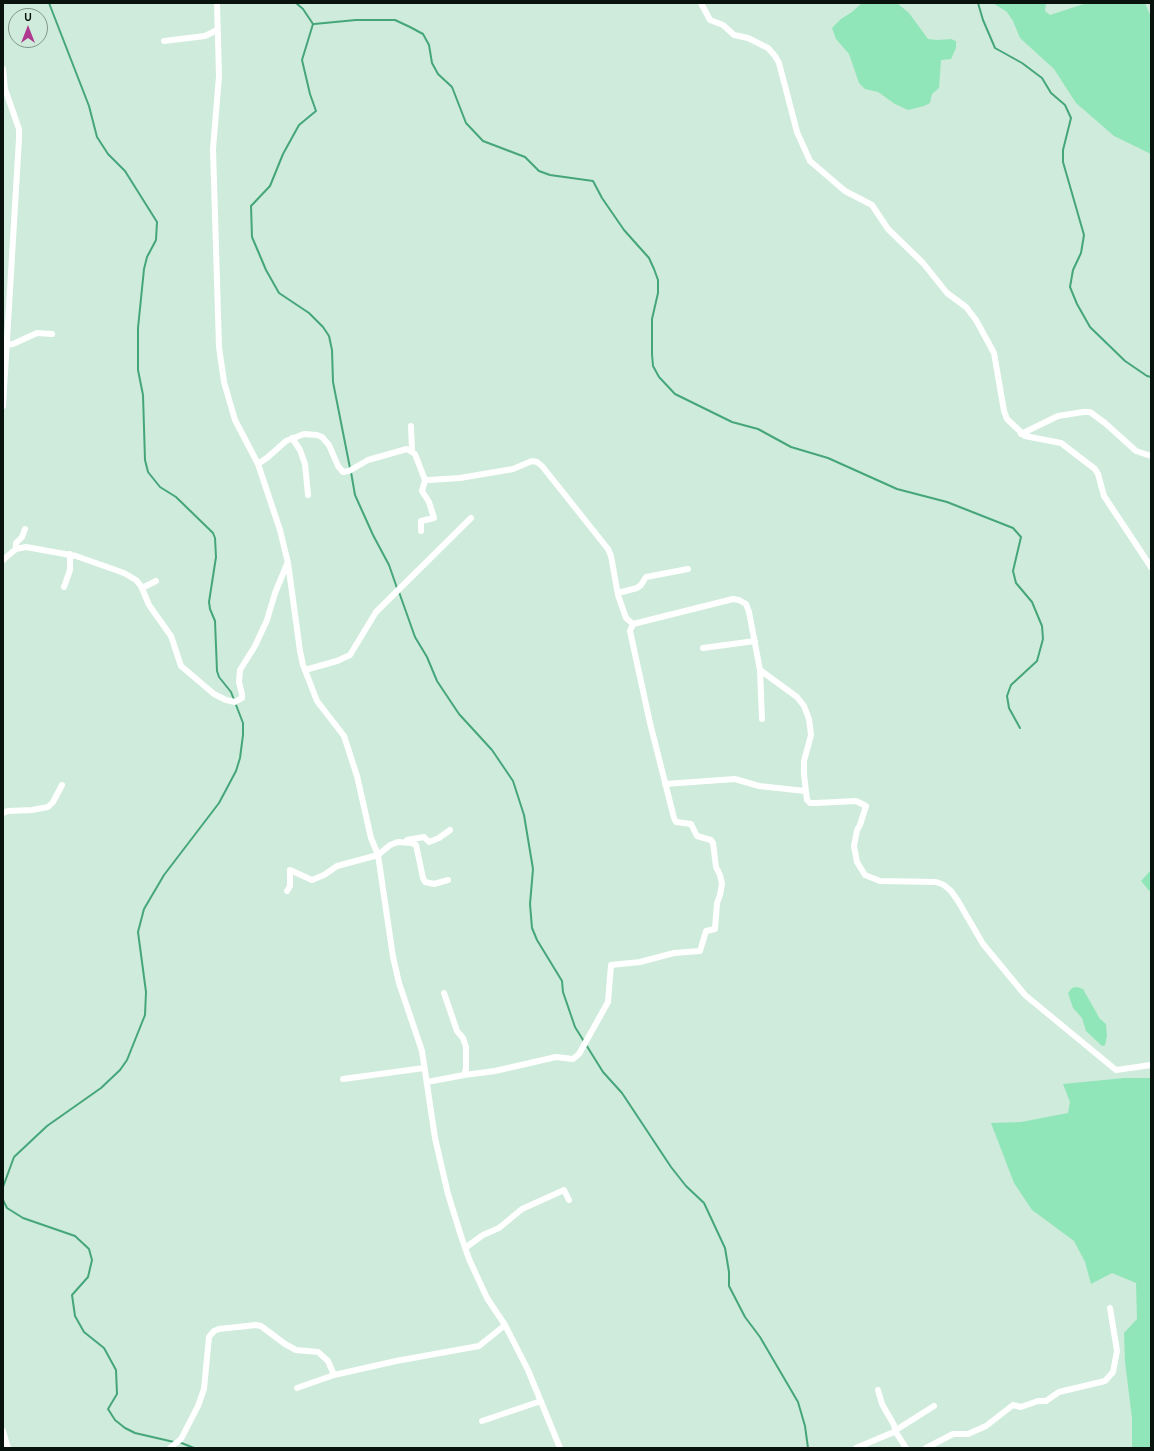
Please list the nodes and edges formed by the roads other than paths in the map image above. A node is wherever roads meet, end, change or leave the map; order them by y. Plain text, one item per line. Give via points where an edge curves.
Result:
1 (217, 3) edge
2 (701, 3) edge
3 (218, 30) junction
4 (164, 41) dead end
5 (3, 68) edge
6 (52, 334) dead end
7 (6, 345) junction
8 (3, 406) edge
9 (410, 426) dead end
10 (1021, 434) junction
11 (292, 438) junction
12 (412, 450) junction
13 (1151, 456) edge
14 (258, 464) junction
15 (425, 480) junction
16 (308, 495) dead end
17 (471, 518) dead end
18 (25, 529) dead end
19 (421, 530) dead end
20 (16, 549) junction
21 (70, 554) junction
22 (3, 560) edge
23 (288, 563) junction
24 (1151, 567) edge
25 (688, 569) dead end
26 (156, 581) dead end
27 (64, 587) dead end
28 (142, 588) junction
29 (618, 593) junction
30 (633, 624) junction
31 (755, 641) junction
32 (703, 648) dead end
33 (305, 670) junction
34 (760, 670) junction
35 (762, 719) dead end
36 (665, 784) junction
37 (62, 785) dead end
38 (805, 791) junction
39 (3, 813) edge
40 (450, 830) dead end
41 (398, 842) junction
42 (378, 855) junction
43 (448, 880) dead end
44 (288, 891) dead end
45 (444, 993) dead end
46 (1151, 1065) edge
47 (424, 1068) junction
48 (464, 1075) junction
49 (343, 1079) dead end
50 (426, 1082) junction
51 (569, 1200) dead end
52 (465, 1248) junction
53 (1110, 1308) dead end
54 (505, 1325) junction
55 (334, 1375) junction
56 (297, 1388) dead end
57 (878, 1390) dead end
58 (541, 1401) junction
59 (934, 1406) dead end
60 (482, 1421) dead end
61 (3, 1431) edge
62 (896, 1431) junction
63 (8, 1448) edge
64 (170, 1448) edge
65 (560, 1448) edge
66 (856, 1448) edge
67 (906, 1448) edge
68 (926, 1448) edge

1 - 3 street
2 - 10 street via 710,20 734,35 748,38 768,48 775,56 797,132 814,166 845,191 872,205 888,229 924,263 947,294 966,307 976,320 996,360 1007,419
3 - 4 street via 205,36
3 - 14 street via 219,76 213,149 218,347 224,382 235,420
5 - 7 street via 5,89 19,129
6 - 7 street via 37,333
7 - 8 street
9 - 12 street
10 - 13 street via 1058,416 1090,412 1136,452
10 - 24 street via 1061,443 1094,469 1108,504
11 - 12 street via 304,434 322,437 343,472 401,449
11 - 14 street
11 - 16 street via 305,464
12 - 15 street
14 - 23 street
15 - 19 street via 422,491 434,518 421,521
15 - 29 street via 474,476 537,462 608,549
17 - 33 street via 376,612 350,655 337,662
18 - 20 street via 16,543
20 - 21 street via 26,546
20 - 22 street
21 - 27 street via 70,570
21 - 28 street via 124,573 136,580
23 - 28 street via 275,593 268,620 240,670 238,682 242,698 235,702 214,694 182,666 171,636 149,605
23 - 33 street
25 - 29 street via 646,577 637,588
26 - 28 street
29 - 30 street via 626,618
30 - 31 street via 713,602 739,600 746,604
30 - 36 street via 630,631
31 - 32 street
31 - 34 street
33 - 42 street via 317,700 344,736 371,838
34 - 35 street
34 - 38 street via 797,697 806,712 811,735 804,761
36 - 38 street via 734,779 759,786
36 - 48 street via 676,822 691,824 697,836 712,841 722,884 717,903 716,926 706,931 700,952 674,953 640,962 611,964 605,1011 579,1054 573,1059 556,1057 495,1071
37 - 39 street via 48,807 8,810
38 - 46 street via 810,803 856,801 866,806 854,846 857,862 868,877 880,881 936,882 944,886 958,901 983,944 1025,996 1116,1070
40 - 41 street via 429,842 423,837
41 - 42 street
41 - 43 street via 416,845 425,882 434,884
42 - 44 street via 336,866 312,880 290,870
42 - 47 street via 393,957 422,1051
45 - 48 street via 466,1047
47 - 49 street
47 - 50 street
48 - 50 street
50 - 52 street via 448,1194
51 - 52 street via 564,1190 522,1209 499,1228 483,1235
52 - 54 street via 487,1298
53 - 68 street via 1117,1351 1113,1372 1105,1381 1059,1392 1044,1401 1022,1407 1013,1405 986,1426 968,1434 953,1434
54 - 55 street via 479,1346
54 - 58 street
55 - 56 street
55 - 64 street via 328,1361 318,1352 296,1350 261,1326 214,1331 209,1337 204,1389 198,1406 181,1439
57 - 62 street
58 - 60 street
58 - 65 street
59 - 62 street
61 - 63 street
62 - 66 street
62 - 67 street

